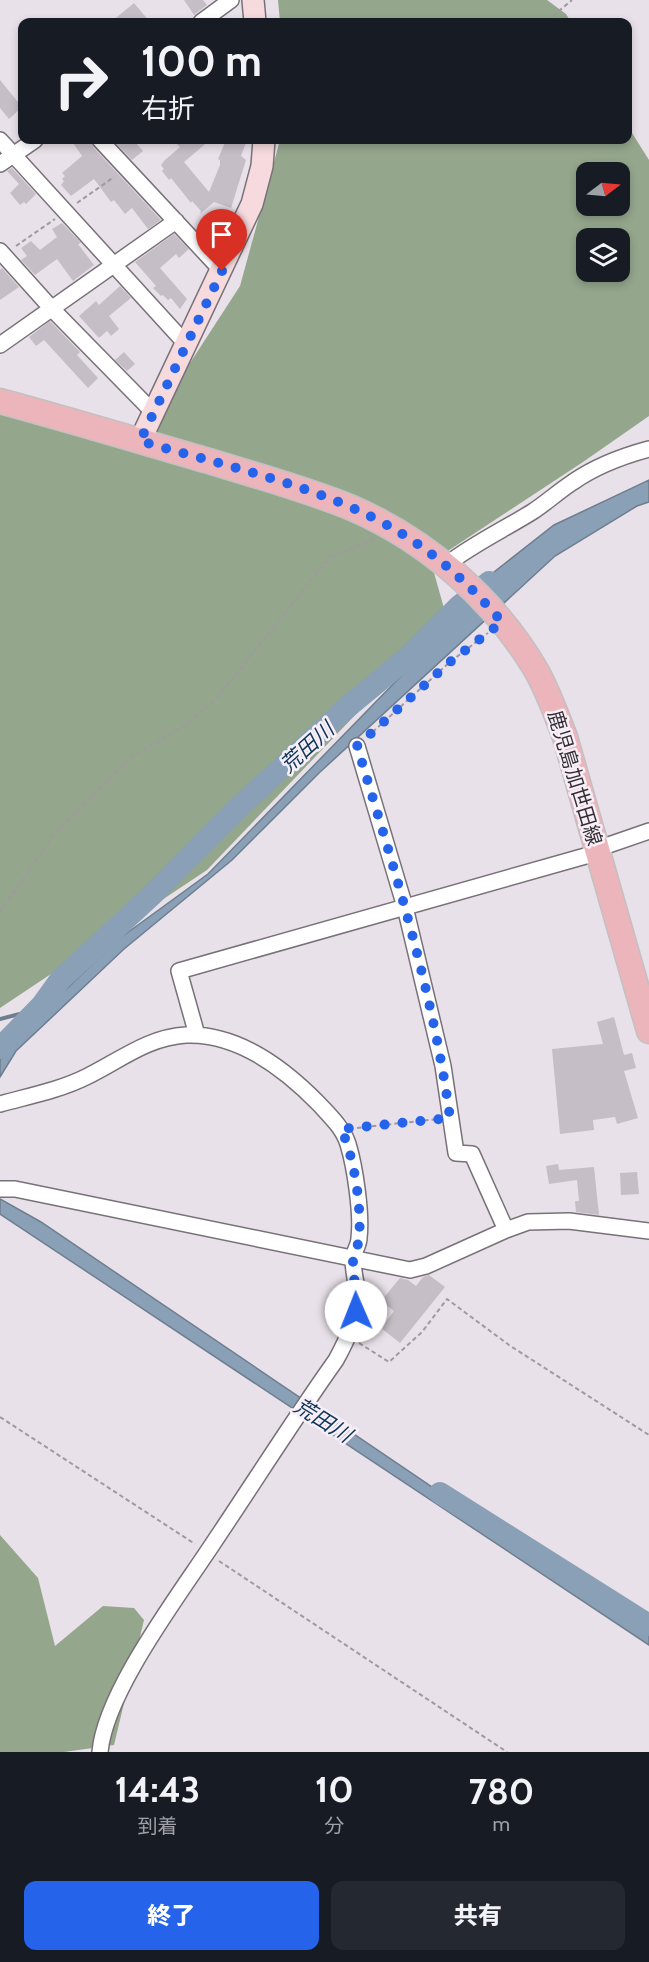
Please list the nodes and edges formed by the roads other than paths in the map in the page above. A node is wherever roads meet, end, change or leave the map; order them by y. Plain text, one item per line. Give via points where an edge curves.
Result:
1 (231, 0) edge
2 (253, 0) edge
3 (206, 18) edge
4 (255, 18) edge
5 (0, 140) edge
6 (29, 144) edge
7 (104, 144) edge
8 (264, 144) edge
9 (6, 159) edge
10 (176, 222) junction
11 (0, 251) edge
12 (113, 264) junction
13 (222, 271) junction
14 (53, 310) junction
15 (186, 344) junction
16 (0, 345) edge
17 (0, 401) edge
18 (153, 412) junction
19 (140, 441) junction
20 (649, 449) edge
21 (453, 570) junction
22 (357, 746) road end
23 (649, 831) edge
24 (597, 849) junction
25 (405, 907) junction
26 (649, 1031) edge
27 (197, 1035) junction
28 (0, 1104) edge
29 (1, 1189) edge
30 (506, 1230) junction
31 (649, 1232) edge
32 (353, 1257) junction
33 (100, 1752) edge

1 - 3 street
2 - 4 street
5 - 9 street
6 - 9 street
7 - 10 street
8 - 13 street via 252,204
9 - 12 street
10 - 12 street
10 - 13 street
11 - 14 street
12 - 14 street
12 - 15 street
13 - 15 street
14 - 16 street
14 - 18 street
15 - 18 street
17 - 19 main road, 鹿児島加世田線
18 - 19 street
19 - 21 main road, 鹿児島加世田線 via 300,488 353,508 399,531
20 - 21 street via 628,454 574,481 537,508 470,546
21 - 24 main road, 鹿児島加世田線 via 502,622 536,670 565,737
22 - 25 street
23 - 24 street
24 - 25 street via 589,855
24 - 26 main road, 鹿児島加世田線
25 - 27 street via 179,971
25 - 30 street via 443,1066 456,1153 472,1154
27 - 28 street via 149,1044 68,1085
27 - 32 street via 229,1041 272,1064 313,1098 341,1129 356,1192 359,1239
29 - 32 street
30 - 31 street via 528,1222 569,1221
30 - 32 street via 410,1270
32 - 33 street via 357,1292 349,1336 141,1654 109,1714

